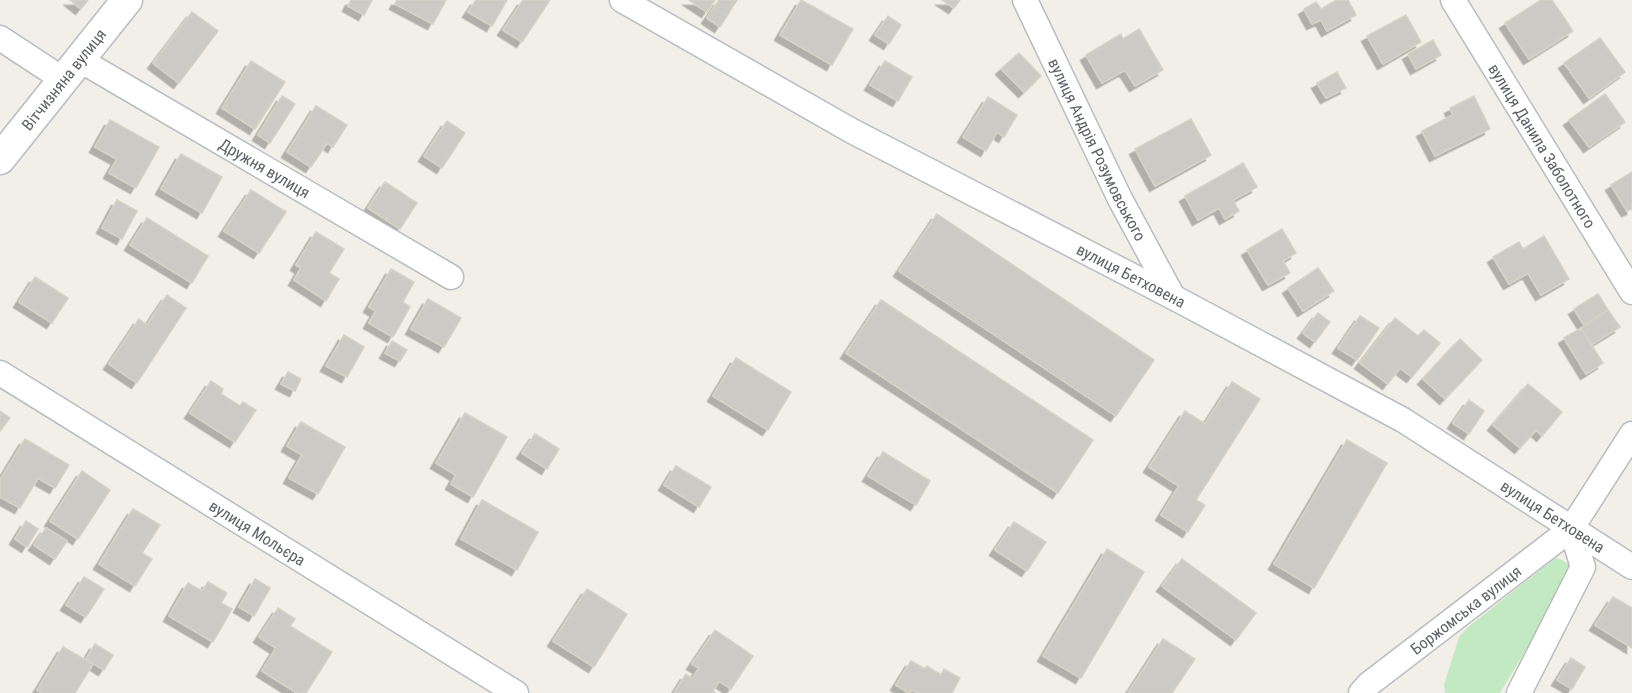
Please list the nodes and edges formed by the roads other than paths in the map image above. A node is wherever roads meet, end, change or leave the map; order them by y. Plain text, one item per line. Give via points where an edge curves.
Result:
1 (127, 0) edge
2 (622, 0) edge
3 (1025, 0) edge
4 (1453, 0) edge
5 (0, 38) edge
6 (72, 70) junction
7 (0, 159) edge
8 (451, 277) dead end
9 (1632, 292) edge
10 (1173, 297) junction
11 (0, 373) edge
12 (1632, 434) edge
13 (1571, 529) junction
14 (1632, 567) edge
15 (1371, 690) edge
16 (516, 693) edge
17 (1519, 693) edge

1 - 6 street, Вітчизняна вулиця
2 - 10 street, вулиця Бетховена via 852,131
3 - 10 street, вулиця Андрія Розумовського via 1120,199
4 - 9 street, вулиця Данила Заболотного
5 - 6 street, Дружня вулиця
6 - 7 street, Вітчизняна вулиця
6 - 8 street, Дружня вулиця
10 - 13 street, вулиця Бетховена via 1402,420
11 - 16 street, вулиця Мольєра
12 - 13 street, Боржомська вулиця
13 - 14 street, вулиця Бетховена
13 - 15 street, Боржомська вулиця
13 - 17 street via 1583,567

